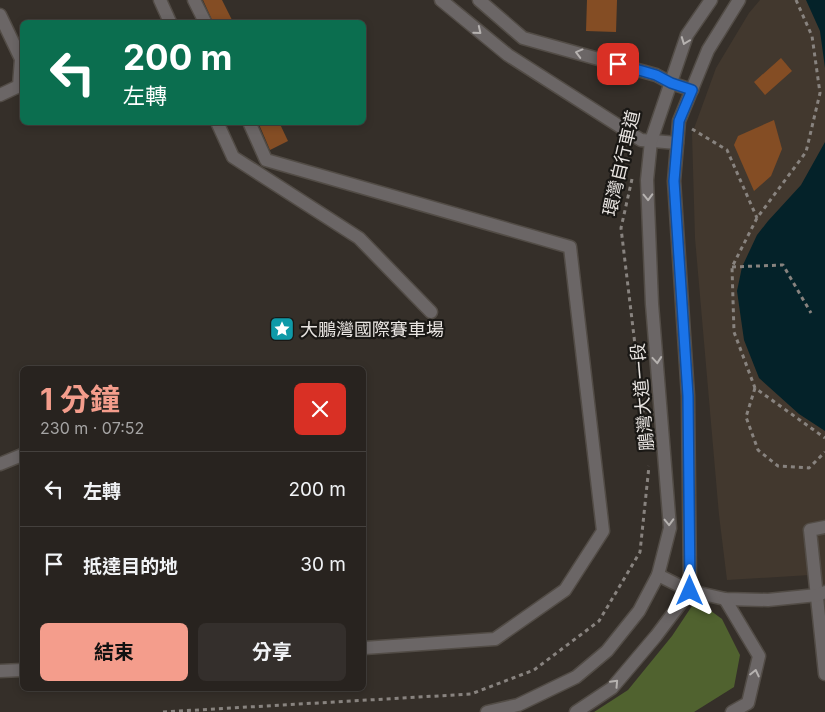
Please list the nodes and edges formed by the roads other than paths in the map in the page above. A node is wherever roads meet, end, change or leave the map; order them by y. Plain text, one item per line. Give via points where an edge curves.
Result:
1 (160, 0) edge
2 (194, 0) edge
3 (441, 0) edge
4 (712, 0) edge
5 (739, 0) edge
6 (483, 2) edge
7 (0, 15) edge
8 (169, 20) edge
9 (203, 20) edge
10 (20, 57) edge
11 (20, 72) edge
12 (671, 83) junction
13 (692, 90) junction
14 (0, 95) edge
15 (218, 125) edge
16 (250, 125) edge
17 (651, 141) junction
18 (677, 143) junction
19 (431, 312) dead end
20 (20, 456) edge
21 (0, 464) edge
22 (825, 527) edge
23 (658, 575) junction
24 (690, 591) junction
25 (821, 593) edge
26 (725, 599) junction
27 (366, 648) edge
28 (20, 670) edge
29 (0, 671) edge
30 (825, 674) edge
31 (487, 712) edge
32 (576, 712) edge
33 (732, 712) edge

1 - 8 street
2 - 9 street
3 -> 17 street via 508,55 641,140
4 -> 12 street, 鵬灣大道一段 via 687,35
5 - 13 street via 708,50
12 -> 6 street via 656,75 522,38
7 - 10 street
11 - 14 street via 19,86
12 - 13 street
12 - 17 street, 鵬灣大道一段
13 - 18 street via 679,121
15 - 19 street via 233,157 359,238
16 - 27 street via 266,160 570,247 603,531 565,590 495,639
17 - 18 street
17 -> 23 street, 鵬灣大道一段 via 648,180 652,304 670,528
18 - 24 street via 674,181 688,396
20 - 21 street
22 - 25 street via 810,530
23 - 24 street
23 - 31 street, 鵬灣大道一段 via 639,611 612,645 576,677 518,705
24 - 26 street
32 -> 24 street via 612,688
25 - 26 street via 768,600
25 - 30 street
33 -> 26 street via 748,703 758,656
28 - 29 street

